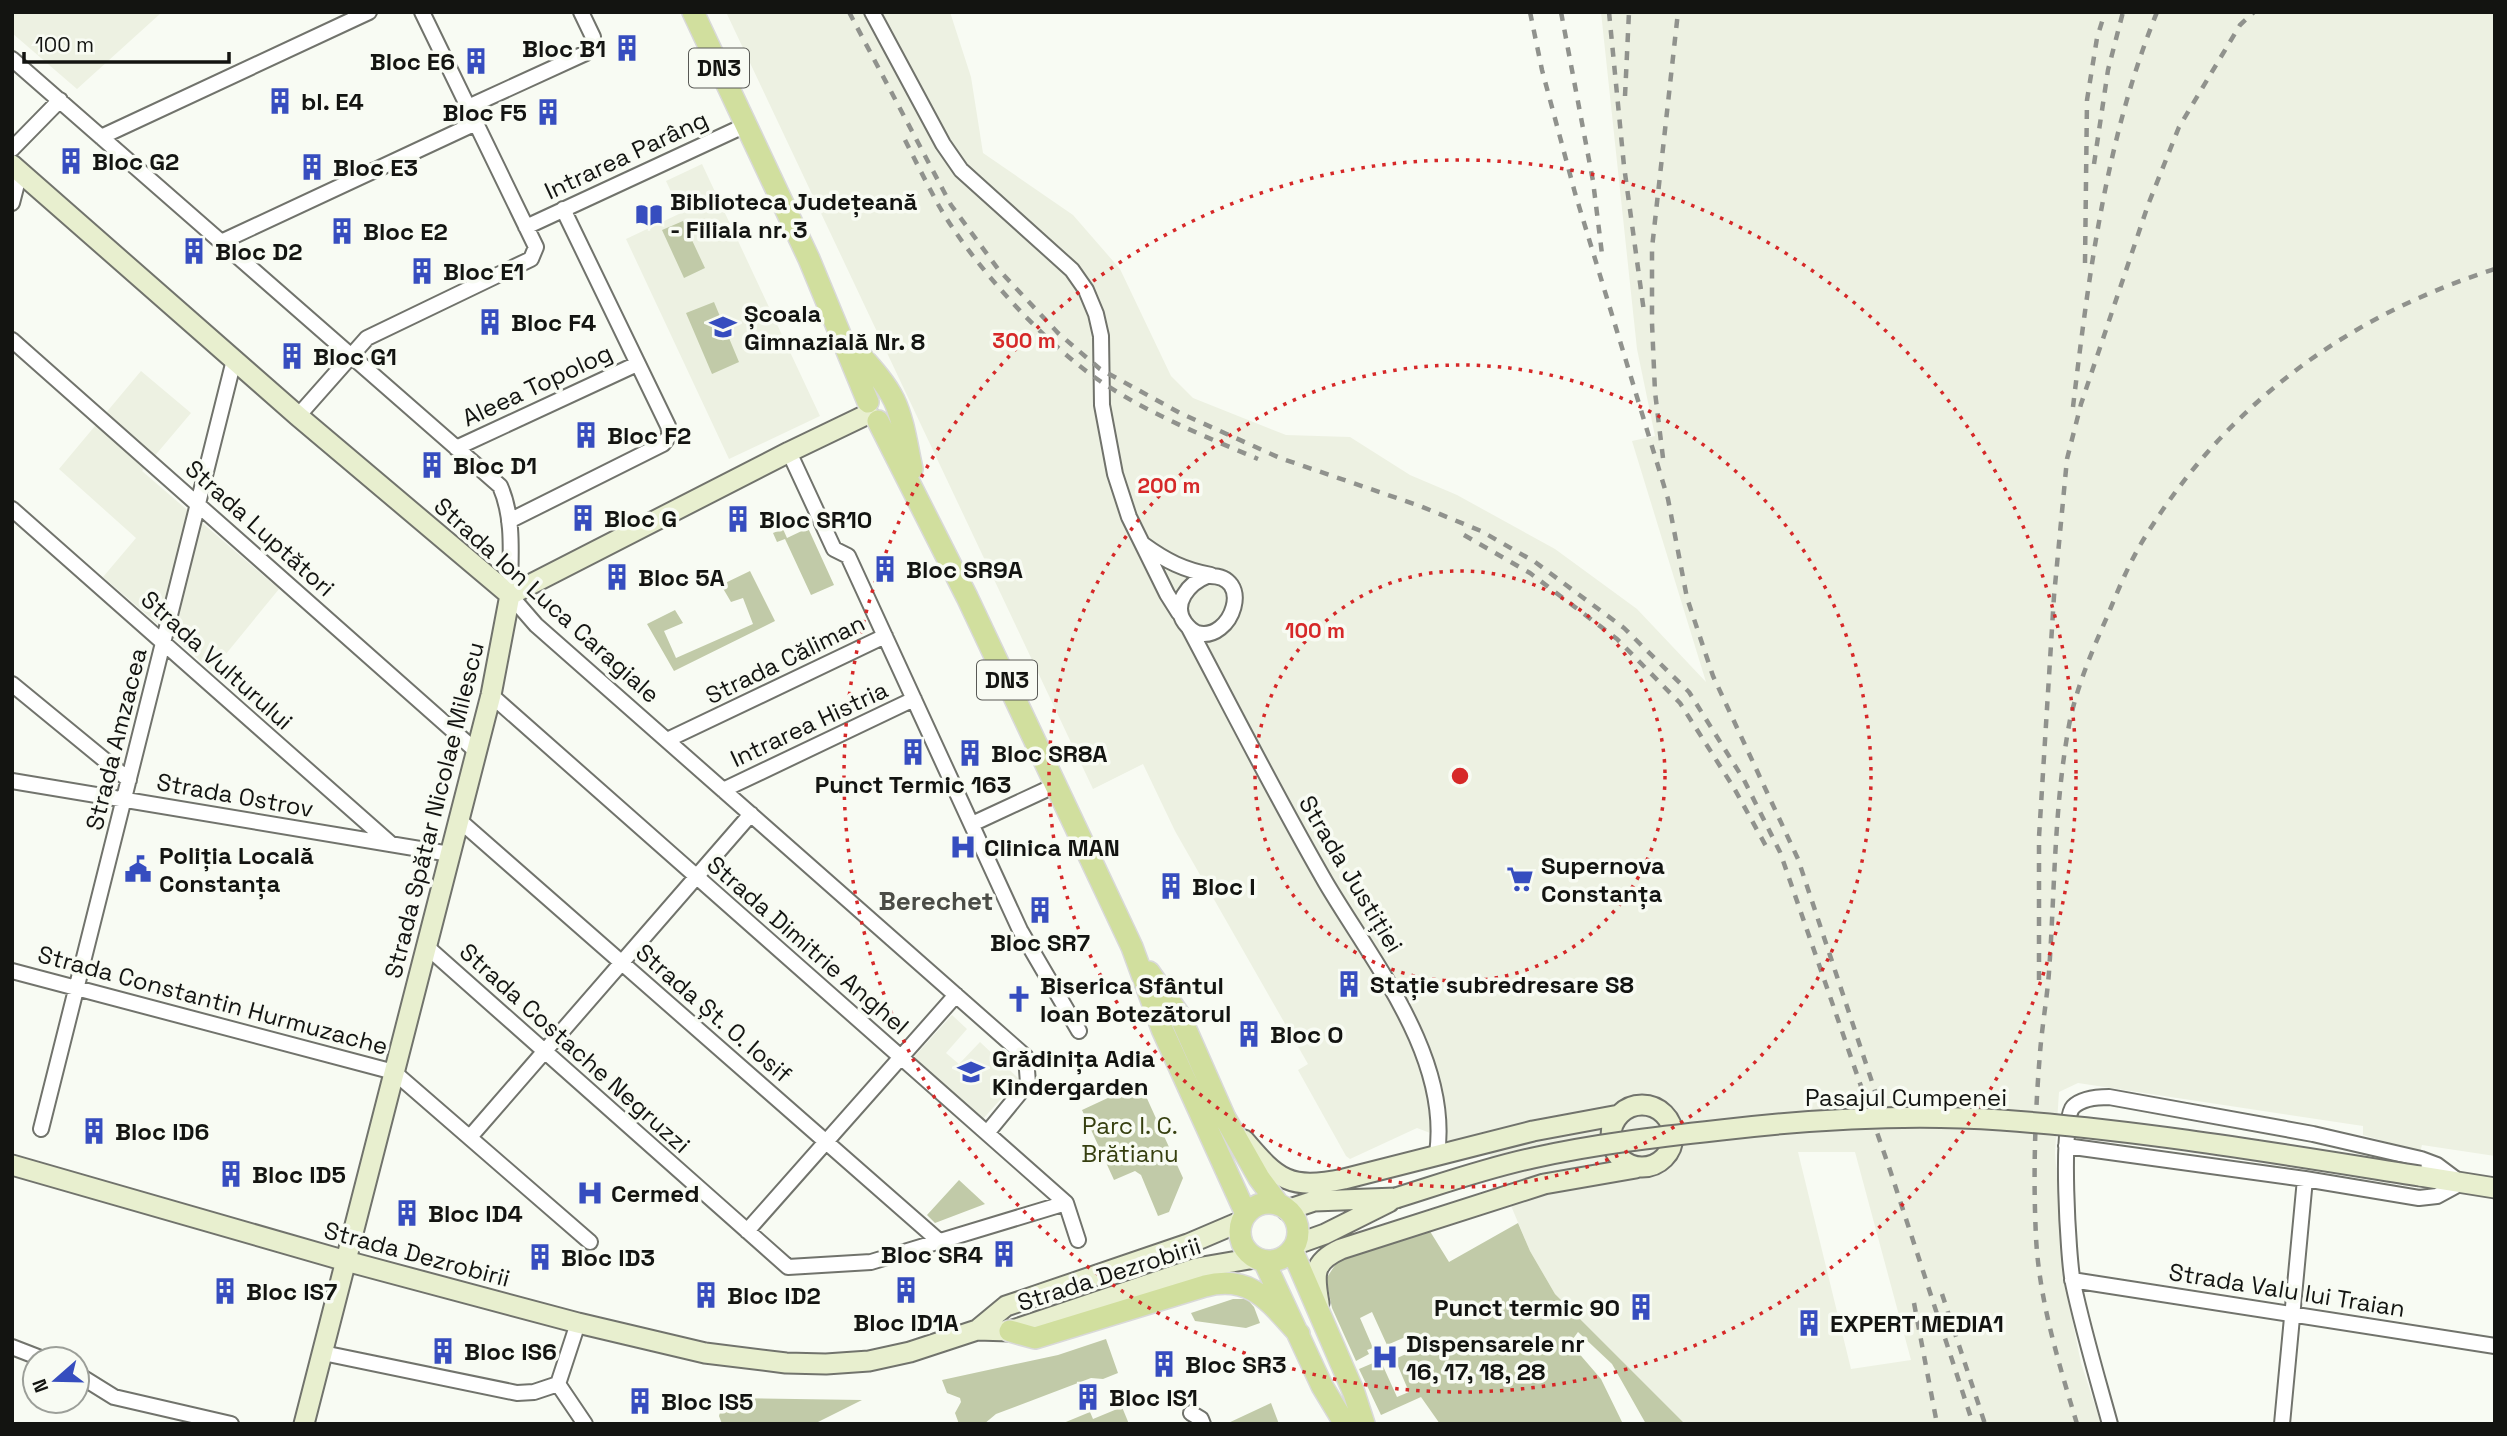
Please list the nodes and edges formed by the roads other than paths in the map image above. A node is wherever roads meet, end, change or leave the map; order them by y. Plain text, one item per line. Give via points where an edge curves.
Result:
1 (369, 12) edge
2 (422, 12) edge
3 (581, 12) edge
4 (693, 12) edge
5 (872, 12) edge
6 (12, 59) edge
7 (60, 100) junction
8 (468, 107) junction
9 (475, 124) junction
10 (746, 125) junction
11 (101, 137) junction
12 (12, 149) edge
13 (16, 168) edge
14 (12, 203) edge
15 (563, 209) junction
16 (526, 227) junction
17 (221, 242) junction
18 (808, 259) junction
19 (12, 340) edge
20 (854, 348) junction
21 (352, 356) junction
22 (234, 360) junction
23 (637, 364) junction
24 (876, 410) junction
25 (298, 416) junction
26 (456, 448) junction
27 (789, 452) junction
28 (912, 471) junction
29 (200, 505) junction
30 (12, 509) edge
31 (509, 521) junction
32 (1144, 545) junction
33 (957, 575) junction
34 (1216, 576) junction
35 (510, 595) junction
36 (1179, 612) junction
37 (1189, 628) junction
38 (885, 636) junction
39 (163, 643) junction
40 (12, 684) edge
41 (491, 695) junction
42 (914, 699) junction
43 (667, 740) junction
44 (476, 751) junction
45 (129, 780) junction
46 (12, 781) edge
47 (1056, 785) junction
48 (723, 790) junction
49 (124, 800) junction
50 (751, 814) junction
51 (458, 820) junction
52 (972, 824) junction
53 (391, 844) junction
54 (450, 854) junction
55 (696, 877) junction
56 (426, 946) junction
57 (1132, 947) junction
58 (621, 963) junction
59 (12, 971) edge
60 (76, 988) junction
61 (956, 995) junction
62 (1079, 1031) dead end
63 (545, 1051) junction
64 (901, 1057) junction
65 (394, 1072) junction
66 (1619, 1115) junction
67 (1224, 1118) junction
68 (41, 1129) dead end
69 (987, 1133) junction
70 (470, 1137) junction
71 (826, 1142) junction
72 (2066, 1146) junction
73 (1437, 1154) junction
74 (1406, 1164) junction
75 (12, 1165) edge
76 (1636, 1168) junction
77 (2305, 1179) junction
78 (2461, 1183) junction
79 (2495, 1188) edge
80 (1396, 1198) junction
81 (1342, 1200) junction
82 (1066, 1203) junction
83 (1283, 1207) junction
84 (1244, 1217) junction
85 (747, 1231) junction
86 (1325, 1234) junction
87 (1379, 1236) junction
88 (1078, 1240) dead end
89 (939, 1241) junction
90 (590, 1242) dead end
91 (1294, 1247) junction
92 (1260, 1259) junction
93 (346, 1261) junction
94 (2072, 1280) junction
95 (2292, 1314) junction
96 (1322, 1321) junction
97 (578, 1322) junction
98 (977, 1330) junction
99 (1010, 1331) junction
100 (1299, 1334) junction
101 (2495, 1346) edge
102 (323, 1353) junction
103 (91, 1382) edge
104 (558, 1384) junction
105 (1191, 1413) dead end
106 (308, 1423) edge
107 (581, 1423) edge
108 (231, 1424) edge
109 (1203, 1424) edge
110 (1345, 1424) edge
111 (1364, 1424) edge
112 (2109, 1424) edge
113 (2282, 1424) edge

1 - 11 street
2 - 8 street
3 - 8 street via 593,37 586,53
4 - 10 main road, DN3
5 - 32 street via 961,170 1072,270 1086,290 1101,336 1102,405 1115,474
6 - 7 street, Aleea Topolog
7 - 11 street, Aleea Topolog
7 - 12 street
8 - 9 street
9 - 16 street
9 - 17 street
10 - 15 street, Intrarea Parâng
10 - 18 main road, DN3
11 - 17 street, Aleea Topolog
13 - 14 street
13 - 22 main road, Strada Ion Luca Caragiale
15 - 16 street, Intrarea Parâng
15 - 23 street, Aleea Topolog
16 - 21 street via 536,247 531,259 368,338
17 - 21 street, Aleea Topolog
18 - 20 main road, DN3
18 - 24 main road, DN3
19 - 29 street, Strada Luptători
20 - 24 main road, DN3
20 - 28 main road via 894,400
21 - 25 street
21 - 26 street, Aleea Topolog
22 - 25 main road, Strada Ion Luca Caragiale
22 - 29 street, Strada Amzacea
23 - 26 street, Aleea Topolog
23 - 31 street, Aleea Topolog via 668,426 670,435 663,444
24 - 27 main road
24 - 28 main road, DN3
24 - 33 main road, DN3
25 - 35 main road, Strada Ion Luca Caragiale
26 - 31 street, Aleea Topolog via 500,486
27 - 35 main road
27 - 38 street via 834,549 848,556
28 - 33 main road, DN3
29 - 39 street, Strada Amzacea
29 - 44 street, Strada Luptători
30 - 39 street, Strada Vulturului
31 - 35 street, Aleea Topolog
32 - 34 street via 1182,569
32 - 36 street
33 - 47 main road, DN3
34 - 36 street via 1189,588
34 - 37 street via 1234,591 1235,610 1209,632
35 - 41 main road, Strada Spătar Nicolae Milescu
35 - 43 street, Strada Ion Luca Caragiale via 536,625
36 - 37 street
37 - 73 street, Strada Justiției via 1326,883 1397,997 1435,1096
38 - 42 street
38 - 43 street, Strada Căliman
39 - 45 street, Strada Amzacea
39 - 53 street, Strada Vulturului
40 - 45 street
41 - 44 main road, Strada Spătar Nicolae Milescu
41 - 55 street, Strada Dimitrie Anghel
42 - 48 street, Intrarea Histria
42 - 52 street
43 - 48 street, Strada Ion Luca Caragiale
44 - 51 main road, Strada Spătar Nicolae Milescu
45 - 49 street, Strada Amzacea
46 - 49 street, Strada Ostrov
47 - 52 street
47 - 57 main road, DN3
48 - 50 street, Strada Ion Luca Caragiale
49 - 53 street, Strada Ostrov
49 - 60 street, Strada Amzacea
50 - 55 street
50 - 61 street, Strada Ion Luca Caragiale
51 - 54 main road, Strada Spătar Nicolae Milescu
51 - 58 street, Strada Șt. O. Iosif
52 - 62 street via 1020,930
53 - 54 street, Strada Ostrov
54 - 56 main road, Strada Spătar Nicolae Milescu
55 - 58 street
55 - 64 street, Strada Dimitrie Anghel
56 - 63 street, Strada Costache Negruzzi
56 - 65 main road, Strada Spătar Nicolae Milescu
57 - 67 main road, DN3 via 1180,1016
57 - 84 main road, DN3 via 1162,1029
58 - 63 street
58 - 71 street, Strada Șt. O. Iosif
59 - 60 street, Strada Constantin Hurmuzache
60 - 65 street, Strada Constantin Hurmuzache
60 - 68 street, Strada Amzacea
61 - 64 street
61 - 69 street, Strada Ion Luca Caragiale via 1026,1057 1028,1083
63 - 70 street
63 - 85 street, Strada Costache Negruzzi
64 - 69 street, Strada Dimitrie Anghel
64 - 71 street
65 - 70 street, Strada Constantin Hurmuzache
65 - 93 main road, Strada Spătar Nicolae Milescu
66 - 73 main road
66 - 76 main road via 1611,1143 1621,1159
66 - 76 main road via 1634,1106 1653,1106 1667,1117 1674,1132 1670,1153 1663,1161
67 - 74 main road via 1267,1166 1296,1183 1328,1183
67 - 83 main road, DN3 via 1259,1178
69 - 82 street, Strada Dimitrie Anghel
70 - 90 street, Strada Constantin Hurmuzache
71 - 85 street
71 - 89 street, Strada Șt. O. Iosif
72 - 77 street
72 - 78 street via 2072,1108 2109,1097 2421,1159
72 - 94 street
73 - 74 main road
74 - 81 main road via 1387,1180
75 - 93 main road, Strada Dezrobirii
76 - 87 main road via 1544,1184
77 - 78 street via 2420,1198 2437,1196
77 - 95 street
78 - 79 main road, Pasajul Cumpenei
78 - 80 main road, Pasajul Cumpenei, bridge via 2208,1143 2080,1127 1938,1117 1825,1119 1644,1138 1520,1161
80 - 81 main road
80 - 86 main road
81 - 83 main road
82 - 88 street
82 - 89 street
83 - 84 main road via 1261,1204
83 - 91 main road, DN3 via 1297,1225
84 - 92 main road, DN3 via 1241,1242
84 - 98 main road, Strada Dezrobirii via 1188,1244 1006,1306
85 - 89 street, Strada Costache Negruzzi via 788,1267 871,1262
86 - 87 main road
86 - 91 main road
87 - 96 main road via 1322,1261 1315,1281
91 - 92 main road via 1281,1258
91 - 96 main road, DN3
92 - 99 main road, Strada Dezrobirii via 1198,1268
92 - 100 main road, DN3
93 - 97 main road, Strada Dezrobirii
93 - 102 main road, Strada Spătar Nicolae Milescu
94 - 95 street, Strada Valu lui Traian
94 - 112 street
95 - 101 street, Strada Valu lui Traian
95 - 113 street
96 - 111 main road, DN3
97 - 98 main road, Strada Dezrobirii via 705,1353 826,1364 910,1352
97 - 104 street
98 - 99 main road, Strada Dezrobirii
99 - 100 main road via 1035,1338 1228,1282 1256,1292
100 - 110 main road, DN3
102 - 104 street via 517,1393
102 - 106 main road, Strada Spătar Nicolae Milescu
103 - 108 street via 114,1396
104 - 107 street
105 - 109 street

